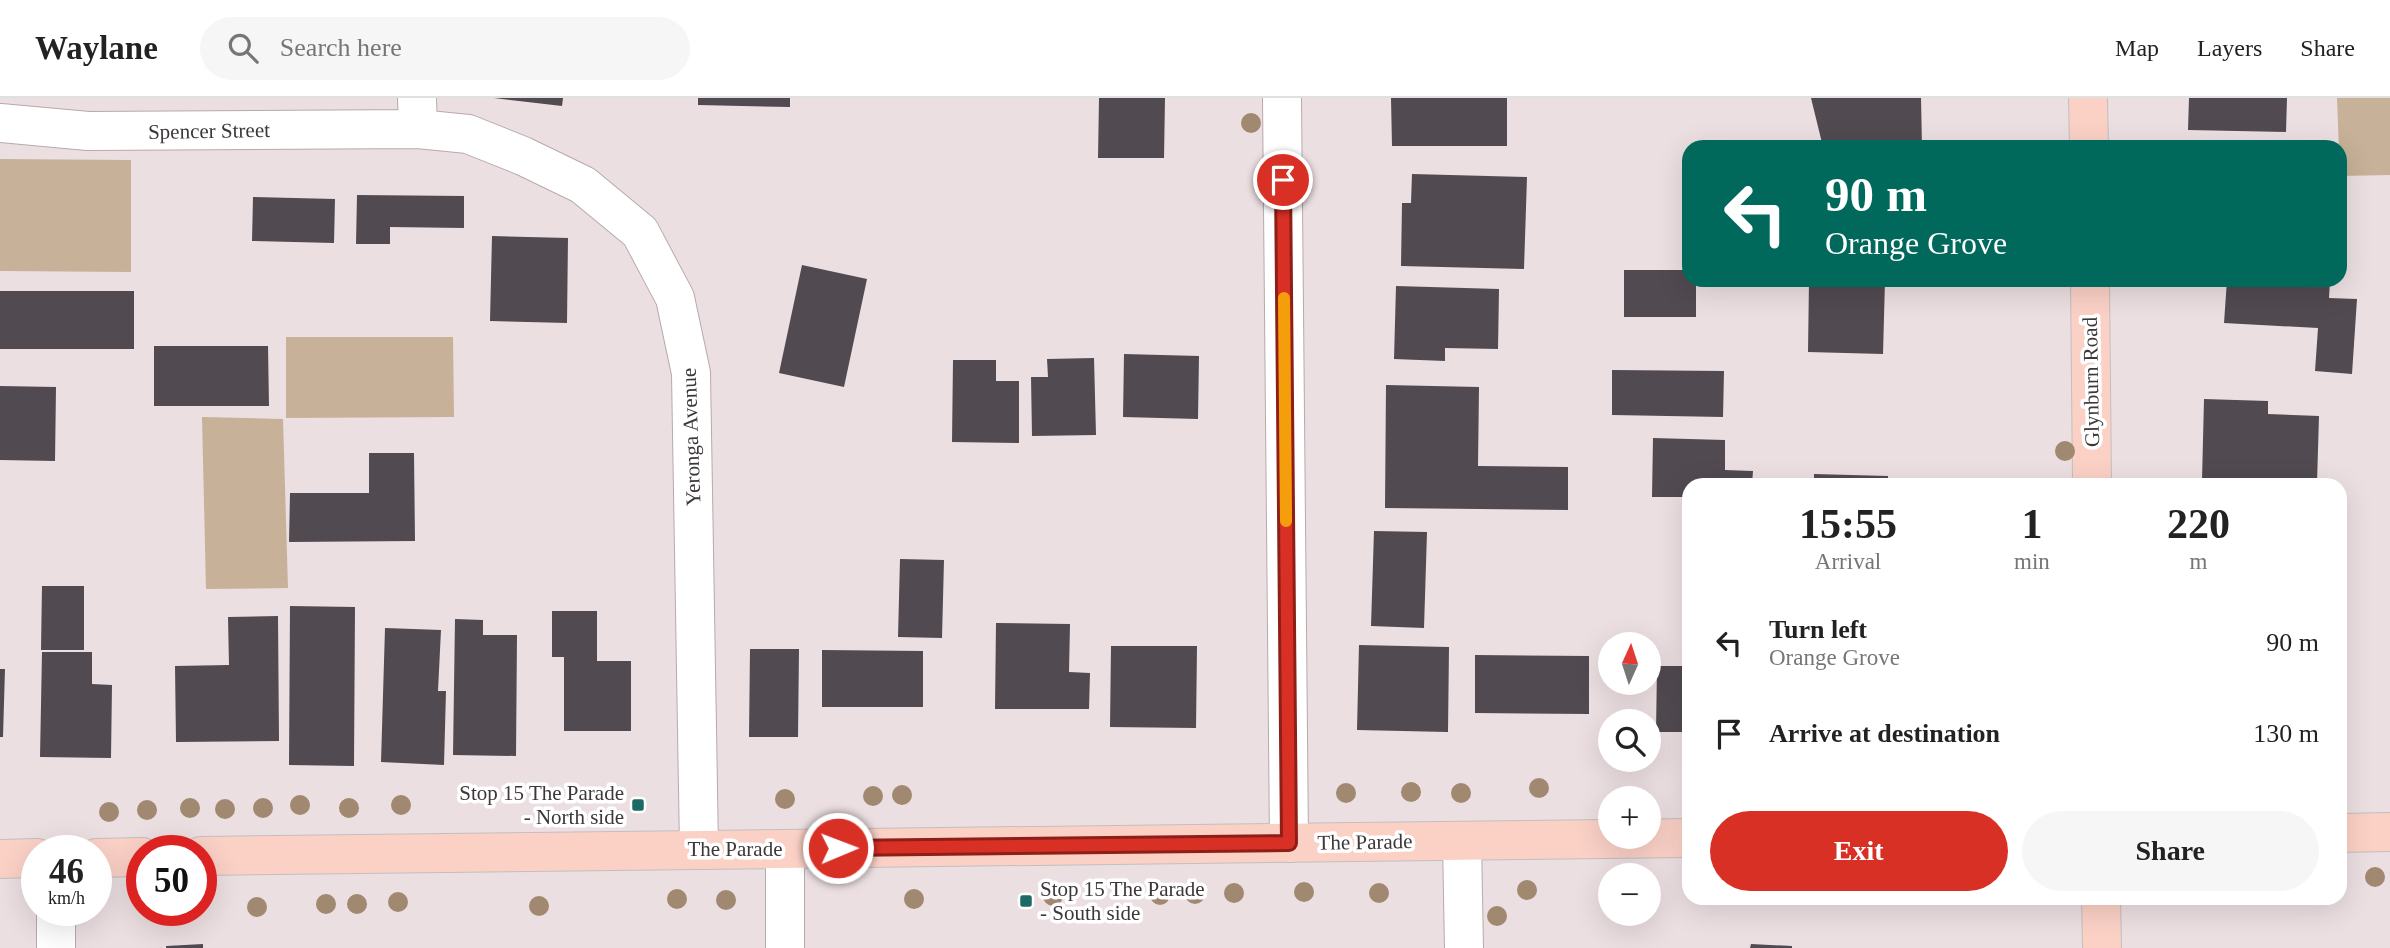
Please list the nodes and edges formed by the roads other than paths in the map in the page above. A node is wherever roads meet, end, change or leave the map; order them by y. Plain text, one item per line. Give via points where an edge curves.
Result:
1 (1282, 98) edge
2 (2088, 98) edge
3 (418, 113) edge
4 (0, 123) edge
5 (2089, 140) edge
6 (2090, 287) edge
7 (2092, 478) edge
8 (2390, 832) edge
9 (2347, 833) edge
10 (1682, 838) edge
11 (1462, 841) junction
12 (1289, 843) junction
13 (699, 848) junction
14 (785, 849) junction
15 (217, 856) edge
16 (0, 859) edge
17 (21, 859) edge
18 (2101, 905) edge
19 (56, 926) edge
20 (57, 948) edge
21 (785, 948) edge
22 (1464, 948) edge
23 (2102, 948) edge

1 - 12 street
2 - 5 main road
3 - 4 street, Spencer Street via 100,131
3 - 13 street, Yeronga Avenue via 583,186 640,232 675,298 691,373
6 - 7 main road, Glynburn Road
8 - 9 main road
10 - 11 main road, The Parade
11 - 12 main road, The Parade
11 - 22 street
12 - 14 main road, The Parade
13 - 14 main road, The Parade
13 - 15 main road, The Parade
14 - 21 street
16 - 17 main road
18 - 23 main road
19 - 20 street

